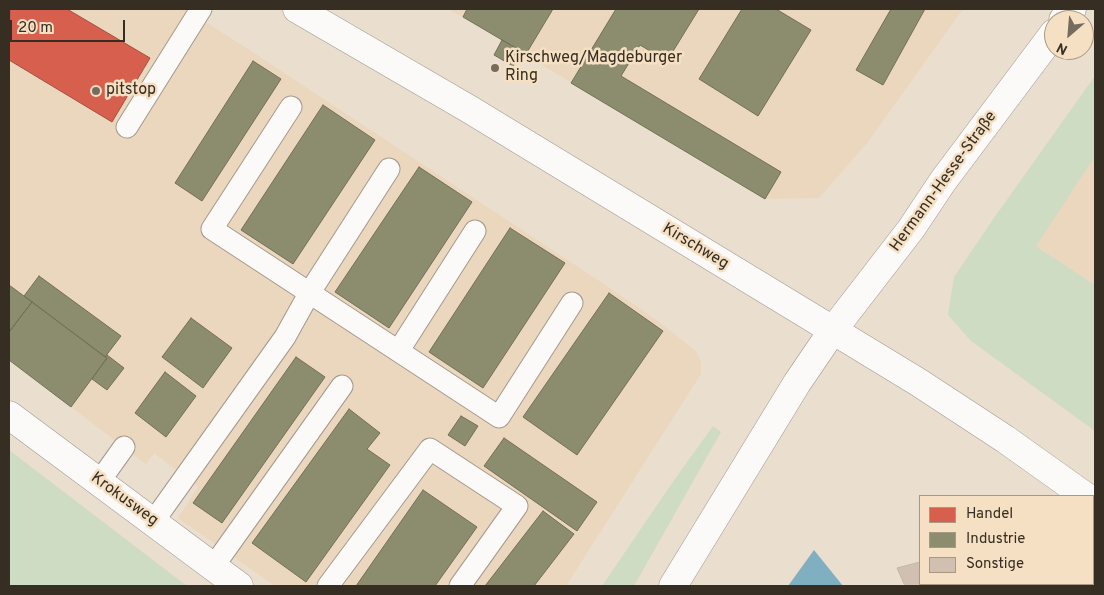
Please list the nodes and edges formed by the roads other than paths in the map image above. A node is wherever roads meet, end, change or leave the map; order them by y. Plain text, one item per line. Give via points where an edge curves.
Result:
1 (201, 9) edge
2 (297, 9) edge
3 (1044, 45) edge
4 (291, 107) dead end
5 (127, 127) dead end
6 (389, 169) dead end
7 (475, 231) dead end
8 (310, 292) junction
9 (572, 303) dead end
10 (833, 330) junction
11 (399, 350) junction
12 (342, 386) dead end
13 (9, 415) edge
14 (124, 447) dead end
15 (99, 482) junction
16 (1084, 495) edge
17 (153, 522) junction
18 (213, 567) junction
19 (239, 586) edge
20 (328, 586) edge
21 (460, 586) edge
22 (673, 586) edge

1 - 5 lane
2 - 10 main road, Kirschweg via 469,109
3 - 10 main road, Hermann-Hesse-Straße via 911,229
4 - 8 lane via 212,229
6 - 8 lane
7 - 11 lane
8 - 11 lane
8 - 17 lane via 285,337
9 - 11 lane via 499,417
10 - 16 main road, Kirschweg via 1005,439
10 - 22 main road, Hermann-Hesse-Straße
12 - 18 lane
13 - 15 main road, Krokusweg
14 - 15 lane
15 - 17 main road, Krokusweg
17 - 18 main road, Krokusweg
18 - 19 main road, Krokusweg
20 - 21 lane via 430,449 517,506

